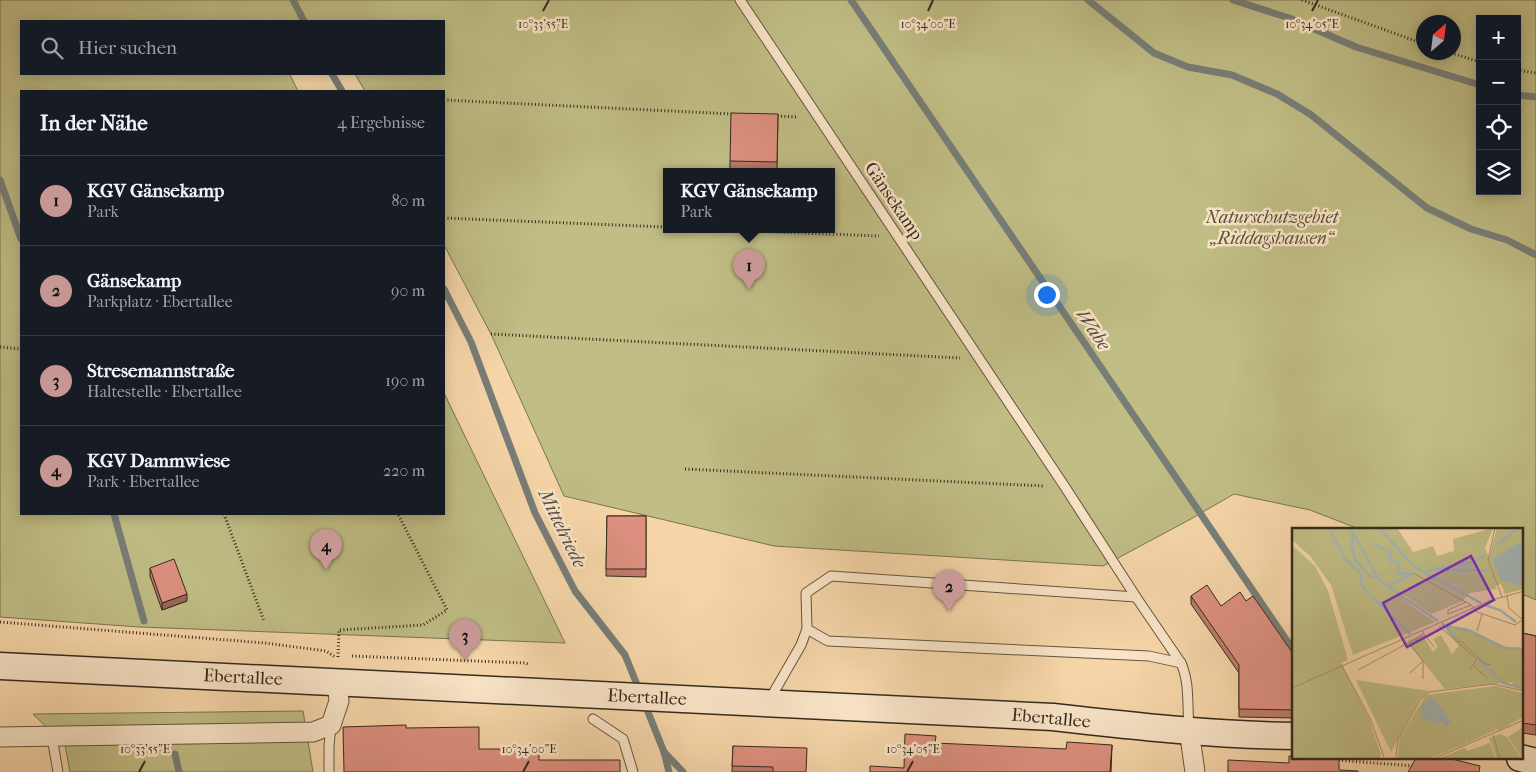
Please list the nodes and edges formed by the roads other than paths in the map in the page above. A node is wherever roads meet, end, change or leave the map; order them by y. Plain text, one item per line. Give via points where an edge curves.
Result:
1 (740, 0) edge
2 (1136, 597) junction
3 (807, 629) junction
4 (1181, 663) junction
5 (0, 666) edge
6 (337, 681) junction
7 (768, 703) junction
8 (593, 719) dead end
9 (331, 725) junction
10 (1189, 730) junction
11 (1292, 736) edge
12 (0, 737) edge
13 (52, 737) junction
14 (58, 772) edge
15 (329, 772) edge
16 (633, 772) edge
17 (1195, 772) edge

1 - 2 lane, Gänsekamp
2 - 3 lane via 831,576 806,593
2 - 4 lane, Gänsekamp
3 - 4 lane via 828,641 1149,656
3 - 7 lane
4 - 10 lane, Gänsekamp via 1186,673
5 - 6 main road, Ebertallee
6 - 7 main road, Ebertallee
6 - 9 street via 339,701
7 - 10 main road, Ebertallee via 1053,717
8 - 16 lane via 624,739
9 - 13 street via 313,732
9 - 15 lane
10 - 11 main road, Ebertallee
10 - 17 street
12 - 13 street
13 - 14 lane

